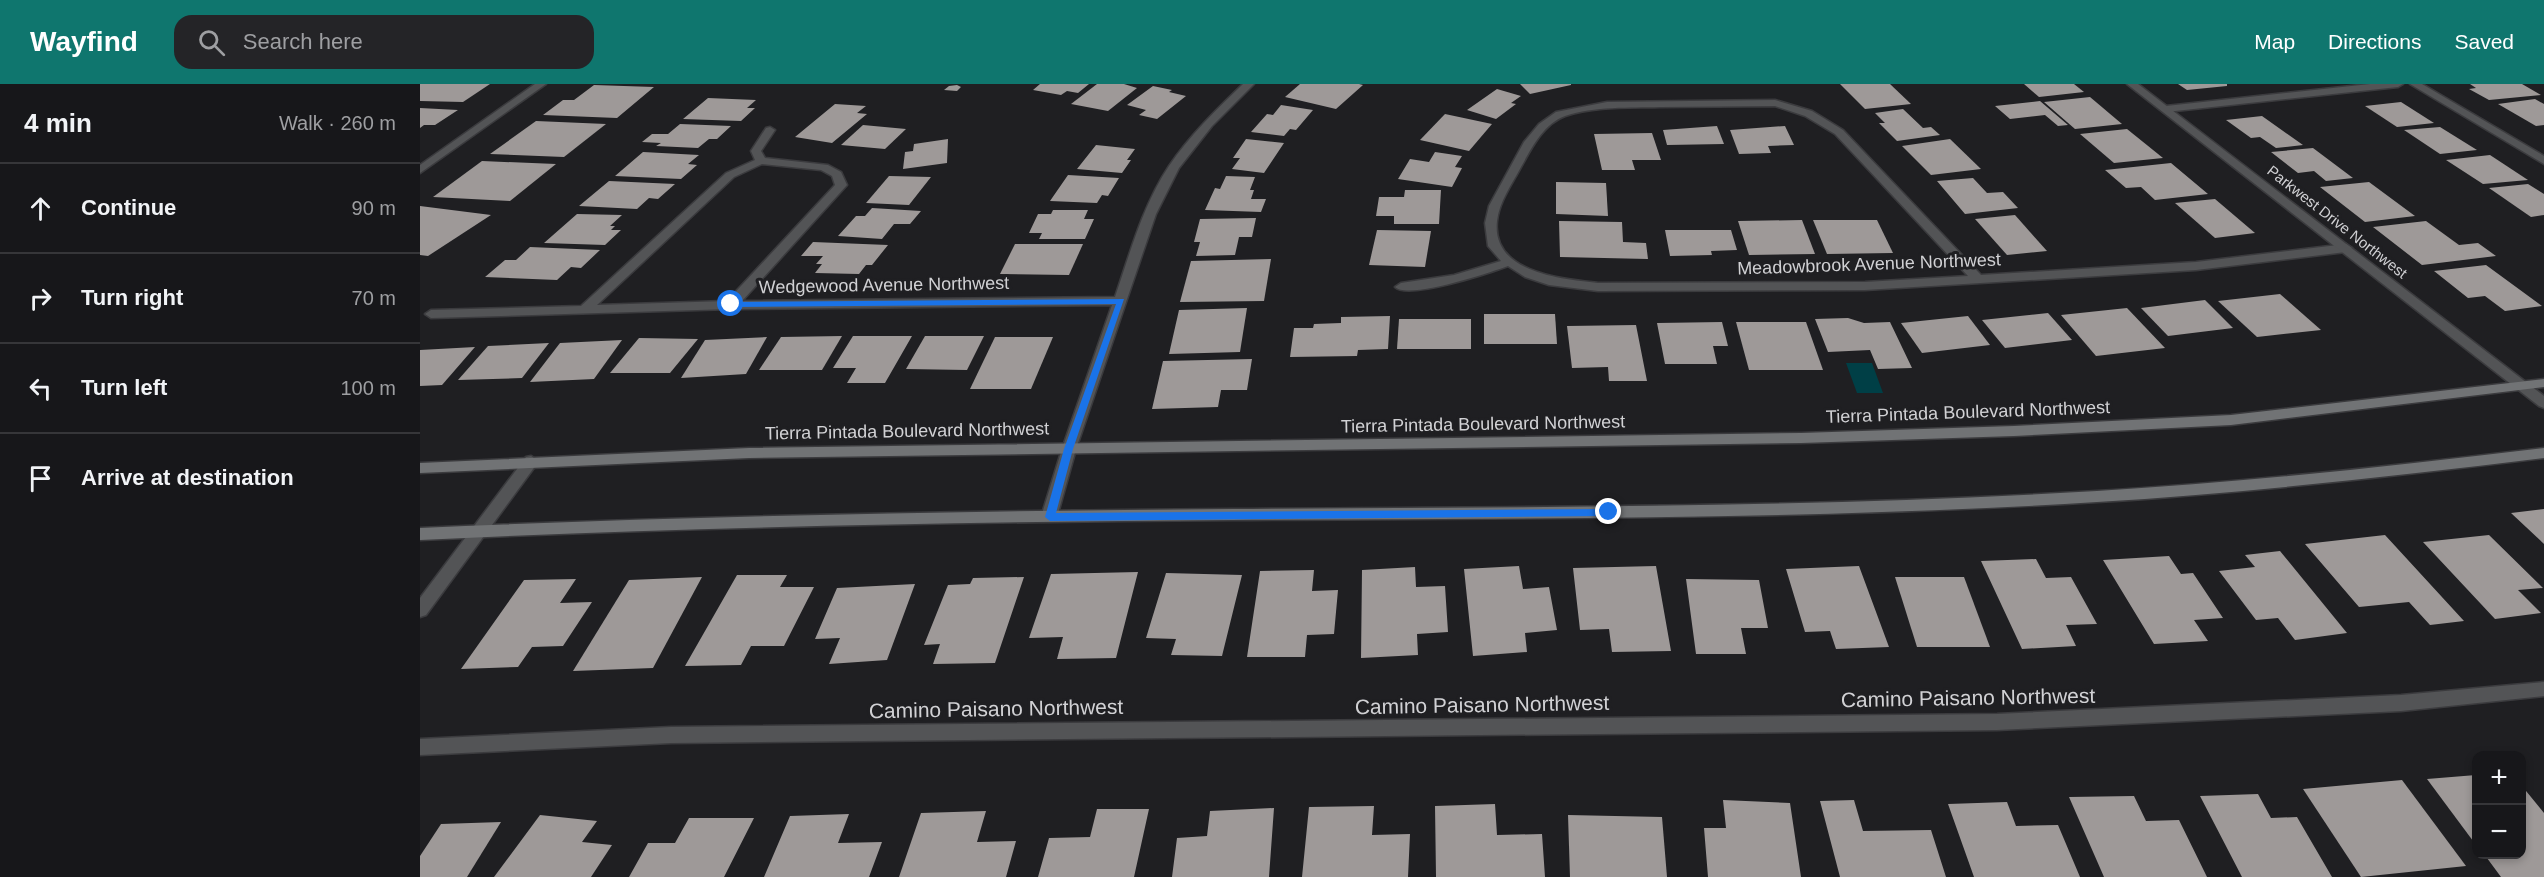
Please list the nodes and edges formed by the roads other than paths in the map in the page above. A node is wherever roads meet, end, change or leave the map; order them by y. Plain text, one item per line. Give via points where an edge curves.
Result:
1 (542, 84) edge
2 (1248, 84) edge
3 (2132, 84) edge
4 (2398, 84) edge
5 (2415, 84) edge
6 (2166, 110) junction
7 (770, 130) dead end
8 (761, 161) junction
9 (2544, 161) edge
10 (420, 170) edge
11 (2346, 248) junction
12 (1509, 262) junction
13 (1978, 279) junction
14 (1401, 287) dead end
15 (1121, 301) junction
16 (731, 304) junction
17 (585, 309) junction
18 (431, 314) dead end
19 (2544, 383) edge
20 (2522, 386) junction
21 (2544, 404) edge
22 (1069, 449) junction
23 (2544, 453) edge
24 (531, 461) junction
25 (420, 468) edge
26 (1050, 517) junction
27 (479, 531) junction
28 (420, 534) edge
29 (420, 610) edge
30 (2544, 689) edge
31 (420, 747) edge

1 - 10 street
2 - 15 street via 1208,124 1174,167 1150,214
3 - 6 street, Parkwest Drive Northwest
4 - 6 street
5 - 9 street
6 - 11 street, Parkwest Drive Northwest
7 - 8 street via 756,151
8 - 16 street via 824,167 837,174 841,185
8 - 17 street via 730,175
11 - 13 street, Meadowbrook Avenue Northwest via 2196,266
11 - 20 street, Parkwest Drive Northwest
12 - 13 street, Meadowbrook Avenue Northwest via 1553,282 1598,287 1865,286
12 - 13 street via 1494,246 1491,223 1495,206 1528,144 1560,114 1606,105 1775,103 1800,108 1822,118 1839,132
12 - 14 street via 1470,276
15 - 16 street, Wedgewood Avenue Northwest
15 - 22 street
16 - 17 street, Wedgewood Avenue Northwest
17 - 18 street, Wedgewood Avenue Northwest
19 - 20 main road, Tierra Pintada Boulevard Northwest
20 - 21 street, Parkwest Drive Northwest
20 - 22 main road, Tierra Pintada Boulevard Northwest via 2231,420 2014,431
22 - 24 main road, Tierra Pintada Boulevard Northwest
22 - 26 street
23 - 26 main road via 2382,473 2038,500 1621,512
24 - 25 main road, Tierra Pintada Boulevard Northwest
24 - 27 street
26 - 27 main road
27 - 28 main road
27 - 29 street
30 - 31 street, Camino Paisano Northwest via 2401,703 1997,722 671,735

